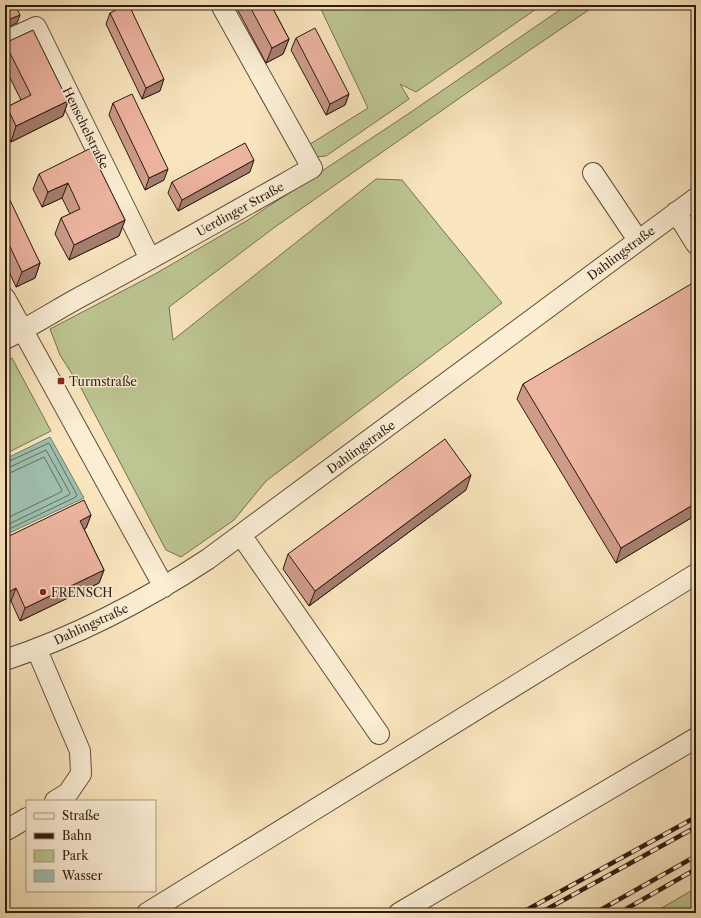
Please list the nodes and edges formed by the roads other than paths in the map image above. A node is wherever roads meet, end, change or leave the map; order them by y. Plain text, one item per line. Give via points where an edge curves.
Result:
1 (221, 5) edge
2 (5, 41) edge
3 (593, 173) dead end
4 (696, 198) edge
5 (676, 212) junction
6 (638, 240) junction
7 (696, 244) edge
8 (150, 259) junction
9 (5, 298) edge
10 (24, 330) junction
11 (5, 339) edge
12 (241, 535) junction
13 (696, 574) edge
14 (164, 587) junction
15 (37, 650) junction
16 (5, 660) edge
17 (380, 734) dead end
18 (696, 738) edge
19 (57, 800) edge
20 (26, 819) edge
21 (5, 831) edge
22 (147, 913) edge
23 (399, 913) edge

1 - 8 street, Uerdinger Straße via 312,168
2 - 8 street, Henschelstraße via 36,27
3 - 6 street
4 - 5 street, Dahlingstraße
5 - 6 street, Dahlingstraße
5 - 7 street
6 - 12 street, Dahlingstraße
8 - 10 street, Uerdinger Straße
9 - 10 street
10 - 11 street, Uerdinger Straße
10 - 14 street
12 - 14 street, Dahlingstraße
12 - 17 street
13 - 22 street
14 - 15 street, Dahlingstraße via 124,610
15 - 16 street, Dahlingstraße
15 - 19 street via 80,752 81,774 68,793
18 - 23 street
20 - 21 street

